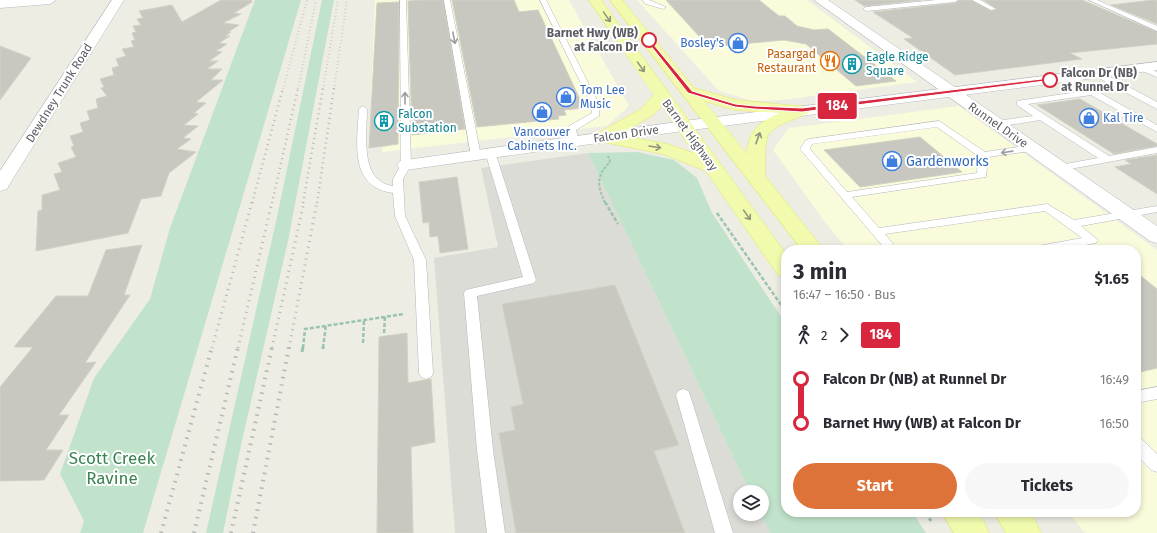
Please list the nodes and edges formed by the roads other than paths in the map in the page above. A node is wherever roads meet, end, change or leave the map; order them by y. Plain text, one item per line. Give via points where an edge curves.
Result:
1 (50, 0) edge
2 (118, 0) edge
3 (403, 0) edge
4 (447, 0) edge
5 (543, 0) edge
6 (595, 0) edge
7 (616, 0) edge
8 (645, 0) edge
9 (820, 0) edge
10 (955, 0) edge
11 (975, 0) edge
12 (1092, 0) edge
13 (0, 4) edge
14 (663, 7) dead end
15 (866, 9) dead end
16 (993, 10) dead end
17 (1157, 20) edge
18 (1141, 21) junction
19 (1157, 28) edge
20 (1150, 67) edge
21 (1098, 74) junction
22 (1157, 75) edge
23 (1068, 78) junction
24 (950, 91) junction
25 (690, 92) junction
26 (1093, 92) junction
27 (662, 96) junction
28 (1157, 106) edge
29 (363, 109) dead end
30 (802, 110) junction
31 (1041, 117) junction
32 (714, 122) junction
33 (997, 124) junction
34 (684, 126) junction
35 (1157, 128) edge
36 (601, 137) junction
37 (574, 140) junction
38 (1031, 148) junction
39 (1157, 150) edge
40 (484, 155) junction
41 (983, 155) junction
42 (1107, 159) junction
43 (406, 165) junction
44 (713, 167) junction
45 (1059, 168) junction
46 (756, 176) junction
47 (0, 185) edge
48 (398, 190) junction
49 (845, 194) junction
50 (1157, 209) edge
51 (1125, 214) junction
52 (1072, 224) junction
53 (877, 232) junction
54 (1157, 236) edge
55 (810, 245) edge
56 (888, 245) edge
57 (1065, 245) edge
58 (781, 263) edge
59 (426, 373) dead end
60 (1157, 393) edge
61 (683, 394) dead end
62 (1141, 396) edge
63 (1141, 449) edge
64 (1157, 465) edge
65 (962, 517) edge
66 (1014, 517) edge
67 (496, 533) edge
68 (724, 533) edge
69 (973, 533) edge
70 (1026, 533) edge

1 - 13 street
2 - 47 street, Dewdney Trunk Road
43 -> 3 lane
4 -> 40 lane
5 - 37 lane via 596,106 596,114 572,128
6 -> 27 main road, Barnet Highway
7 - 25 main road, Barnet Highway
8 - 14 lane
9 - 24 street, Runnel Drive
10 - 15 lane
11 - 16 lane
12 - 18 lane
17 - 18 lane
18 - 19 lane
20 - 21 street, Falcon Drive
20 - 22 lane
21 - 23 street, Falcon Drive
21 - 28 lane
23 - 24 street, Falcon Drive
23 - 26 lane
24 - 30 street, Falcon Drive
24 - 33 street, Runnel Drive
25 - 30 main road via 735,105
25 - 32 main road, Barnet Highway
26 - 31 lane via 1020,103
26 - 35 lane
27 - 34 main road, Barnet Highway
27 - 36 main road via 647,112
29 - 48 lane via 363,164 377,186
30 - 32 street, Falcon Drive
46 -> 30 main road via 757,134 774,121
31 - 33 lane
31 - 42 lane
32 - 34 street, Falcon Drive
32 - 46 main road, Barnet Highway
33 - 38 street, Runnel Drive
34 - 36 street, Falcon Drive
34 - 44 main road, Barnet Highway
36 - 37 street, Falcon Drive
36 -> 44 main road via 667,149
37 - 40 street, Falcon Drive
38 -> 41 lane
38 - 45 street, Runnel Drive
39 - 42 lane
40 - 43 street, Falcon Drive
40 - 67 lane via 530,280 470,293
41 - 49 lane via 982,175
41 - 49 lane via 939,124 809,142 805,149
42 - 45 lane
43 - 48 lane via 398,179
44 -> 58 main road, Barnet Highway
45 - 51 street, Runnel Drive
46 - 55 main road, Barnet Highway
48 - 59 lane via 400,216 420,260
49 - 53 lane
50 - 51 lane
51 - 52 lane
51 - 54 street, Runnel Drive
52 - 53 lane via 1047,207
52 - 57 lane via 1092,240
53 - 56 lane
60 - 62 lane
61 - 68 lane
63 - 64 lane
65 - 69 main road
66 - 70 main road

